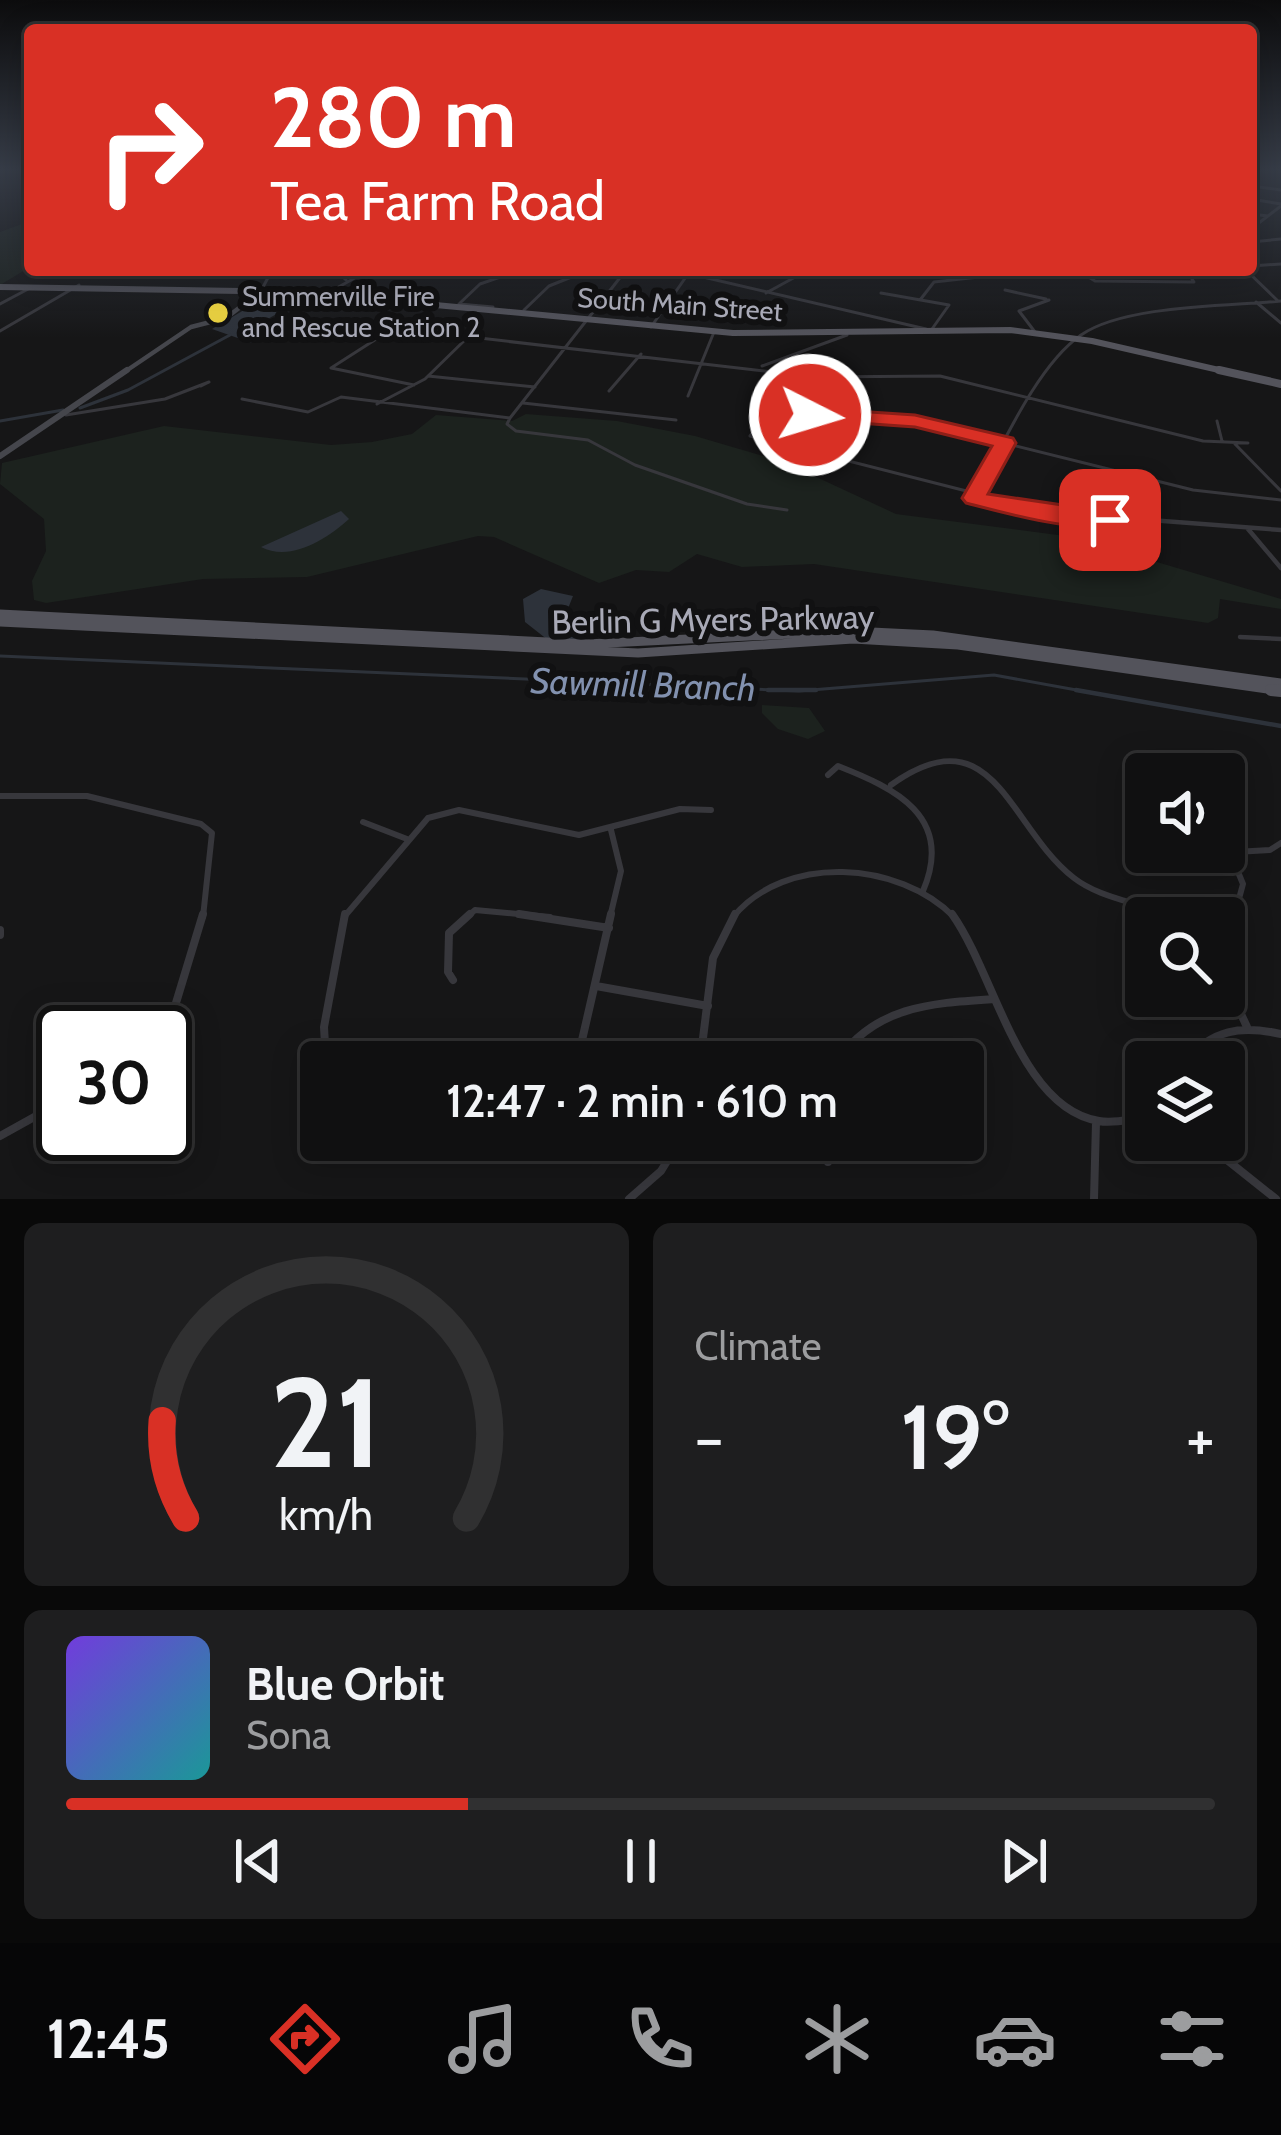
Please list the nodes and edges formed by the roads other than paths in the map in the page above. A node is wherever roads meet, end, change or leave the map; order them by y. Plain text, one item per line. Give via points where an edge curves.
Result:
1 (272, 276) edge
2 (342, 276) edge
3 (355, 276) edge
4 (503, 276) edge
5 (574, 276) edge
6 (622, 276) edge
7 (687, 276) edge
8 (696, 276) edge
9 (797, 276) edge
10 (984, 276) edge
11 (1088, 276) edge
12 (1191, 276) edge
13 (1256, 276) edge
14 (346, 280) junction
15 (0, 287) edge
16 (77, 287) junction
17 (30, 288) junction
18 (1005, 290) dead end
19 (261, 291) junction
20 (766, 293) junction
21 (881, 293) dead end
22 (326, 294) junction
23 (917, 299) junction
24 (1280, 301) edge
25 (1256, 302) junction
26 (0, 304) edge
27 (458, 306) junction
28 (524, 310) junction
29 (590, 319) junction
30 (1281, 323) edge
31 (368, 325) dead end
32 (652, 326) junction
33 (395, 327) junction
34 (929, 329) junction
35 (0, 331) edge
36 (714, 332) junction
37 (853, 332) junction
38 (1035, 332) junction
39 (470, 336) junction
40 (1078, 338) junction
41 (570, 346) junction
42 (641, 355) junction
43 (700, 361) junction
44 (757, 367) junction
45 (797, 374) junction
46 (428, 376) junction
47 (1281, 384) edge
48 (414, 385) junction
49 (201, 386) dead end
50 (535, 387) junction
51 (609, 391) dead end
52 (688, 396) dead end
53 (1033, 398) junction
54 (242, 399) dead end
55 (523, 403) junction
56 (377, 404) junction
57 (771, 407) junction
58 (69, 413) junction
59 (510, 418) junction
60 (676, 420) dead end
61 (1217, 421) dead end
62 (1222, 442) junction
63 (1005, 443) junction
64 (1233, 443) junction
65 (1248, 443) dead end
66 (0, 456) edge
67 (1281, 491) edge
68 (974, 498) junction
69 (1281, 500) edge
70 (787, 510) dead end
71 (1248, 529) junction
72 (1281, 530) edge
73 (1281, 568) edge
74 (0, 618) edge
75 (1240, 637) dead end
76 (1281, 639) edge
77 (1281, 687) edge
78 (828, 775) dead end
79 (891, 785) junction
80 (0, 796) edge
81 (711, 810) dead end
82 (363, 822) dead end
83 (611, 830) junction
84 (407, 839) junction
85 (1281, 843) edge
86 (1245, 851) edge
87 (923, 891) junction
88 (1125, 899) edge
89 (608, 928) junction
90 (453, 980) dead end
91 (596, 986) junction
92 (994, 999) junction
93 (182, 1005) edge
94 (709, 1006) junction
95 (1242, 1017) edge
96 (1247, 1027) junction
97 (1281, 1034) edge
98 (323, 1041) edge
99 (582, 1041) edge
100 (703, 1041) edge
101 (854, 1041) edge
102 (1200, 1041) edge
103 (36, 1116) edge
104 (1125, 1120) edge
105 (1096, 1122) junction
106 (0, 1136) edge
107 (668, 1161) edge
108 (1228, 1161) edge
109 (629, 1199) edge
110 (1094, 1199) edge
111 (1276, 1199) edge

1 - 19 street
2 - 14 street
3 - 14 street
4 - 27 street via 480,284
5 - 28 street
6 - 29 street
7 - 32 street
8 - 20 street
9 - 20 street
10 - 23 street via 939,280
11 - 12 street via 1178,285 1195,281
13 - 24 street
14 - 22 street
15 - 17 main road, South Main Street
16 - 17 main road, South Main Street
16 - 19 main road, South Main Street
16 - 35 street
17 - 26 street
18 - 38 street via 1049,300 1019,311
19 - 22 main road, South Main Street
19 - 58 street via 226,318 191,327
20 - 34 street
21 - 23 street
22 - 27 main road, South Main Street
23 - 34 street via 950,306
24 - 25 street
25 - 30 street
25 - 40 street via 1149,316
27 - 28 street
27 - 29 main road, South Main Street
28 - 29 street
29 - 32 main road, South Main Street
29 - 41 street
31 - 33 street
32 - 36 main road, South Main Street
33 - 39 street
33 - 48 street via 331,368
34 - 37 main road, South Main Street
34 - 38 main road, South Main Street
36 - 37 main road, South Main Street
36 - 43 street
37 - 44 street
38 - 40 main road, South Main Street
39 - 41 street
39 - 46 street
40 - 47 main road, South Main Street
40 - 53 street
41 - 42 street
41 - 50 street
42 - 43 street
42 - 51 street
43 - 44 street
43 - 52 street
44 - 45 street
45 - 53 street via 940,376
45 - 57 street
46 - 48 street
46 - 50 street
48 - 56 street
49 - 58 street
50 - 55 street
53 - 62 street
53 - 63 street
54 - 56 street via 308,412 340,397
55 - 59 street
55 - 60 street
56 - 59 street
57 - 63 street via 915,421
57 - 68 street via 750,436
58 - 66 street
59 - 70 street via 513,430 588,440 634,465
61 - 62 street
62 - 64 street
63 - 68 street
63 - 69 street via 1193,490
64 - 65 street
64 - 67 street
68 - 71 street via 1037,513
71 - 72 street
71 - 73 street
74 - 77 main road, Berlin G Myers Parkway via 638,653 853,639
75 - 76 street
78 - 79 street via 838,766
79 - 87 street via 914,809 932,848
79 - 88 street via 935,760 980,770 1000,782 1044,851 1076,879
80 - 93 street via 87,796 212,833
81 - 83 street via 680,809
82 - 84 street
83 - 84 street via 554,834 450,810
83 - 89 street via 622,859
84 - 98 street via 341,921
85 - 86 street
87 - 92 street via 971,939
87 - 94 street via 829,874 758,892 722,932
89 - 90 street via 475,910 449,933
89 - 91 street
91 - 94 street
91 - 99 street
92 - 101 street via 884,1016
92 - 105 street via 1044,1090
94 - 100 street
95 - 96 street
96 - 97 street
96 - 102 street
103 - 106 street
104 - 105 street
105 - 110 street
107 - 109 street
108 - 111 street

